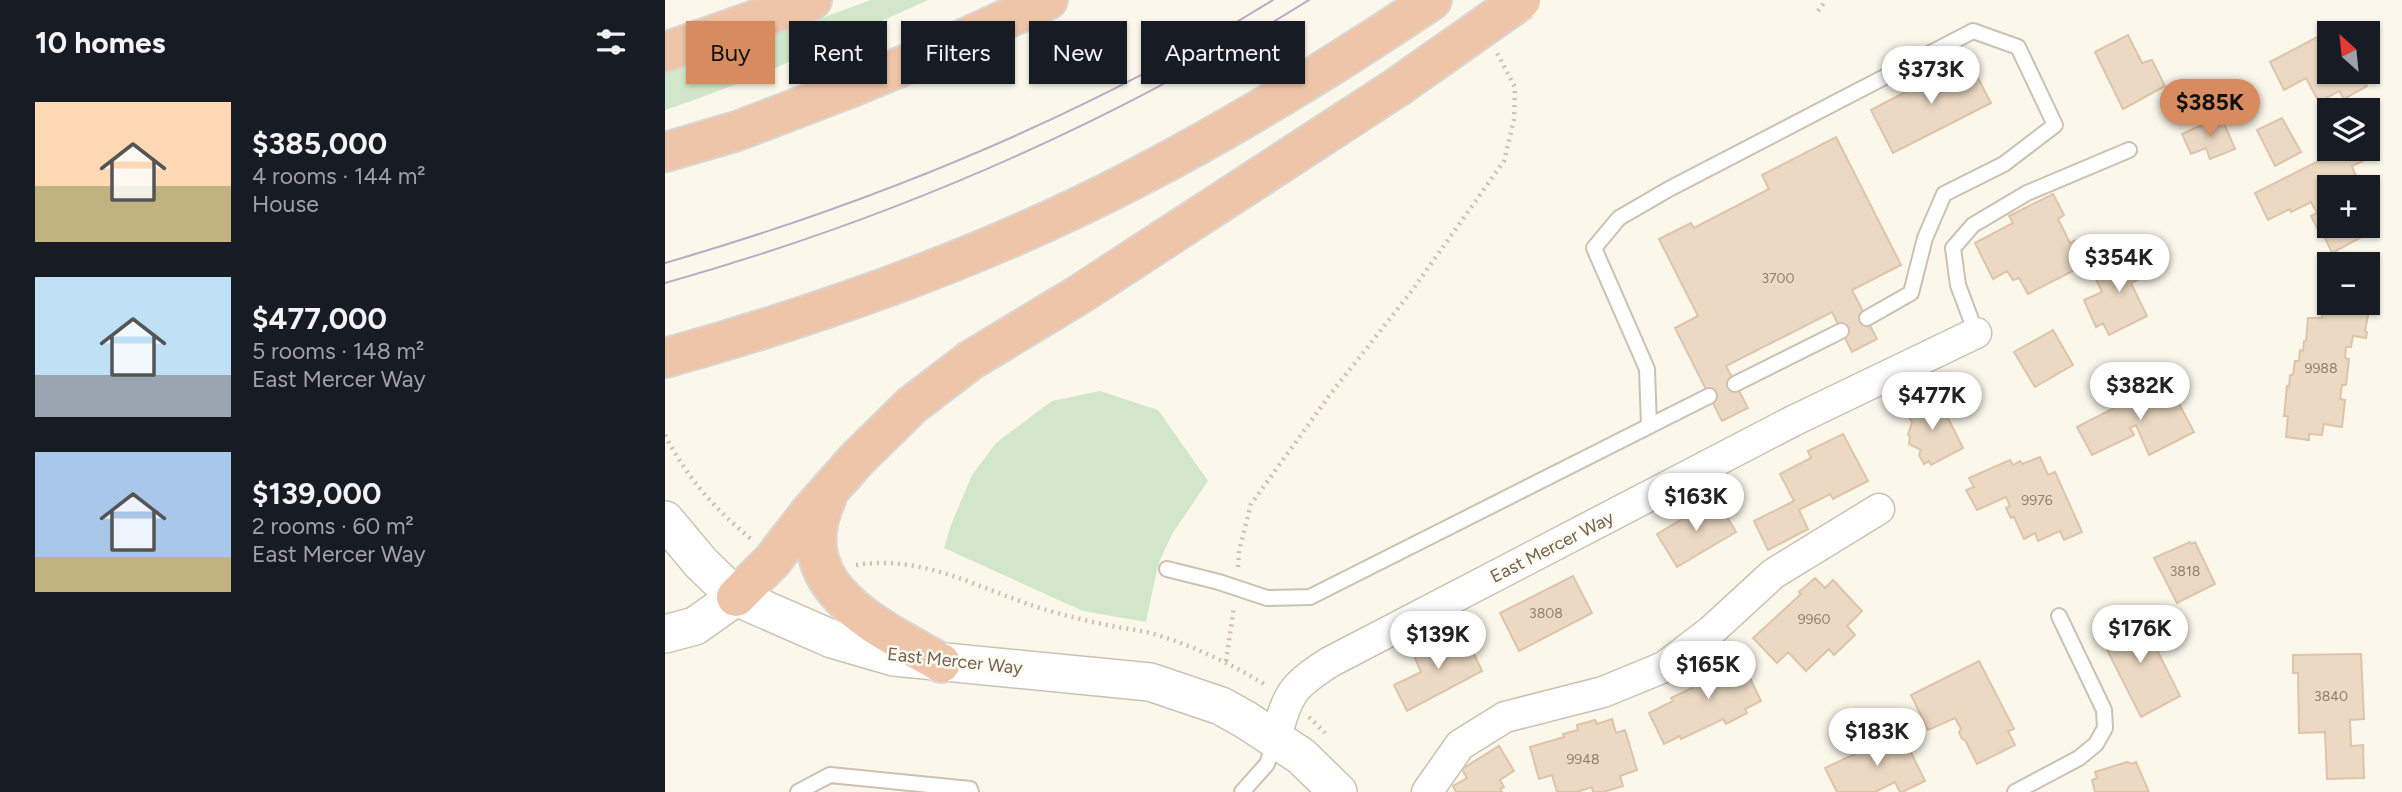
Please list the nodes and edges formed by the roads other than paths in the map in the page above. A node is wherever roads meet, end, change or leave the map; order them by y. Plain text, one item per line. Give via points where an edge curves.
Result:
1 (812, 0) edge
2 (1048, 0) edge
3 (1432, 0) edge
4 (1521, 0) edge
5 (665, 52) edge
6 (2129, 150) dead end
7 (665, 152) edge
8 (1867, 318) dead end
9 (1841, 331) dead end
10 (1976, 333) joint
11 (665, 358) edge
12 (1735, 384) dead end
13 (1709, 396) dead end
14 (1649, 426) junction
15 (831, 488) junction
16 (1879, 509) dead end
17 (665, 520) edge
18 (1167, 569) dead end
19 (736, 597) junction
20 (2059, 616) dead end
21 (665, 634) edge
22 (941, 663) junction
23 (1275, 739) junction
24 (798, 792) edge
25 (971, 792) edge
26 (1243, 792) edge
27 (1338, 792) edge
28 (1427, 792) edge
29 (2015, 792) edge

1 - 5 highway
2 - 7 highway via 848,89 737,131
3 - 11 highway via 1215,136 1044,223 782,324
4 - 15 highway, bridge via 1396,88 971,360 912,405
6 - 10 lane via 2027,193 1973,225 1952,248 1958,285
8 - 14 lane via 1911,293 1925,238 1944,194 2004,164 2055,125 2018,47 1973,30 1619,218 1594,248 1647,369
9 - 12 lane
10 - 23 street, East Mercer Way via 1793,421 1330,662 1302,680 1288,698
13 - 14 lane
14 - 18 lane via 1310,597 1267,598
15 - 19 highway via 773,560
15 - 22 highway via 817,532 819,555 831,586 854,611
16 - 28 street via 1773,574 1664,667 1603,692 1505,717 1459,745
17 - 19 street, East Mercer Way
19 - 21 street via 695,626
19 - 22 street, East Mercer Way via 832,639 894,657
20 - 29 lane via 2104,710 2105,728 2096,744 2079,758
22 - 23 street, East Mercer Way via 1150,682 1221,706
23 - 26 lane via 1267,764
23 - 27 street, East Mercer Way via 1301,756
24 - 25 lane via 831,775

